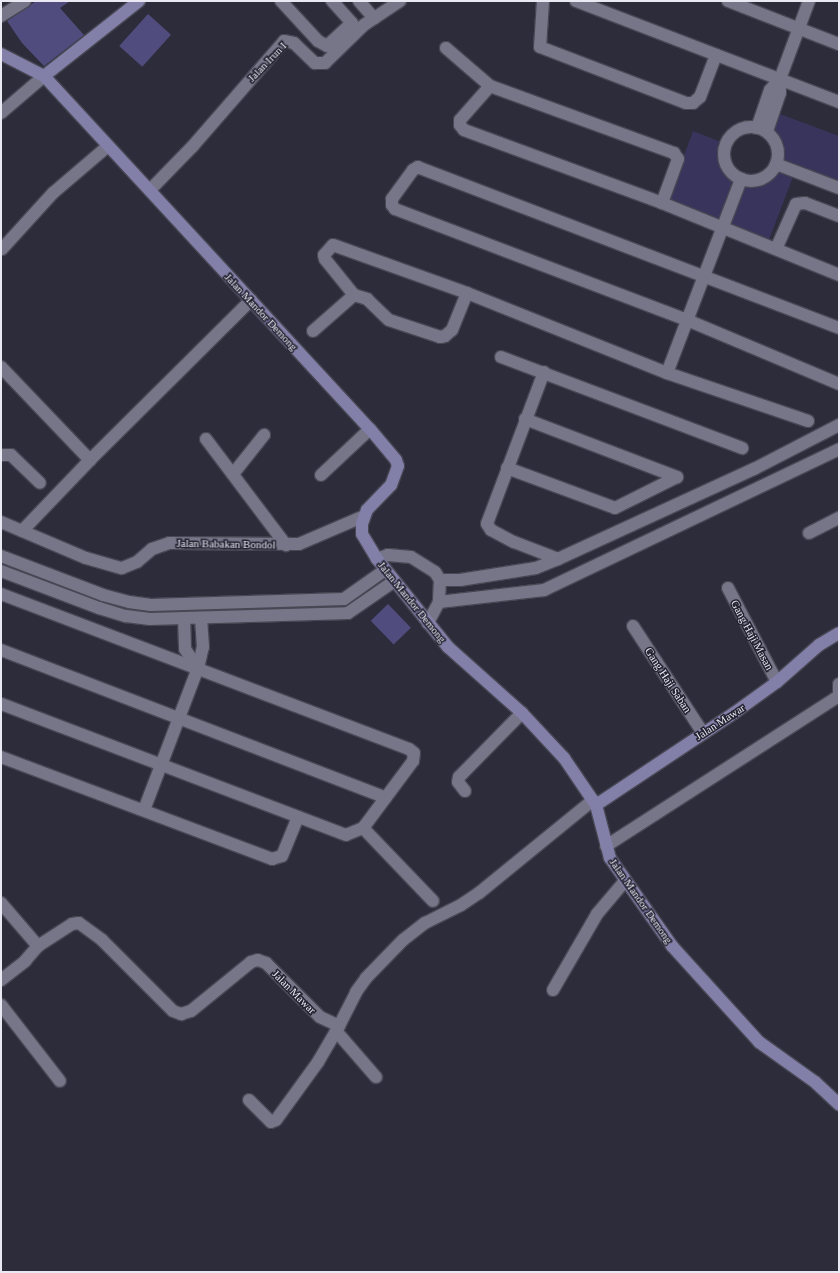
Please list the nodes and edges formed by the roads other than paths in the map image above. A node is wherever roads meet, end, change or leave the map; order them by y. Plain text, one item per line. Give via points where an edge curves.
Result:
1 (25, 1) edge
2 (139, 1) edge
3 (281, 1) edge
4 (332, 1) edge
5 (359, 1) edge
6 (400, 1) edge
7 (544, 1) edge
8 (576, 1) edge
9 (728, 1) edge
10 (809, 1) edge
11 (1, 16) edge
12 (374, 18) junction
13 (798, 28) junction
14 (839, 44) edge
15 (446, 48) dead end
16 (1, 54) edge
17 (716, 55) junction
18 (44, 76) junction
19 (780, 79) junction
20 (490, 86) junction
21 (839, 102) edge
22 (1, 113) edge
23 (762, 130) junction
24 (108, 146) junction
25 (776, 164) junction
26 (741, 179) junction
27 (839, 188) edge
28 (150, 190) junction
29 (662, 203) junction
30 (839, 216) edge
31 (723, 228) junction
32 (2, 249) edge
33 (776, 249) junction
34 (839, 275) edge
35 (705, 276) junction
36 (467, 293) junction
37 (354, 295) junction
38 (251, 300) junction
39 (687, 320) junction
40 (839, 328) edge
41 (313, 331) dead end
42 (501, 357) dead end
43 (1, 367) edge
44 (544, 372) junction
45 (667, 373) junction
46 (839, 384) edge
47 (525, 419) junction
48 (808, 421) dead end
49 (839, 425) edge
50 (370, 429) junction
51 (264, 435) dead end
52 (206, 439) dead end
53 (742, 448) dead end
54 (839, 449) edge
55 (1, 455) edge
56 (90, 460) junction
57 (507, 468) junction
58 (233, 474) junction
59 (321, 475) dead end
60 (40, 483) dead end
61 (364, 516) junction
62 (839, 518) edge
63 (1, 522) edge
64 (22, 531) junction
65 (809, 533) dead end
66 (286, 545) junction
67 (1, 556) edge
68 (377, 559) junction
69 (558, 559) junction
70 (38, 570) junction
71 (385, 570) junction
72 (1, 571) edge
73 (440, 580) junction
74 (460, 580) junction
75 (393, 582) junction
76 (33, 583) junction
77 (728, 588) dead end
78 (1, 594) edge
79 (462, 601) junction
80 (439, 602) junction
81 (184, 618) junction
82 (201, 618) junction
83 (428, 623) junction
84 (633, 626) dead end
85 (839, 632) edge
86 (1, 650) edge
87 (198, 668) junction
88 (777, 682) junction
89 (839, 684) edge
90 (839, 695) edge
91 (1, 704) edge
92 (522, 713) junction
93 (178, 718) junction
94 (703, 733) junction
95 (1, 757) edge
96 (161, 765) junction
97 (465, 791) dead end
98 (386, 798) junction
99 (595, 802) junction
100 (144, 810) junction
101 (298, 817) junction
102 (363, 828) junction
103 (606, 846) junction
104 (625, 882) junction
105 (433, 901) dead end
106 (1, 903) edge
107 (38, 946) junction
108 (1, 980) edge
109 (553, 990) dead end
110 (1, 1005) edge
111 (338, 1029) junction
112 (376, 1077) dead end
113 (60, 1081) dead end
114 (249, 1100) dead end
115 (839, 1104) edge

1 - 11 street
2 - 18 main road
3 - 4 street via 318,41 327,46 352,23
5 - 12 street
6 - 12 street, Jalan Irun I
7 - 17 street via 540,47 686,103 693,103 700,97
8 - 17 street
9 - 13 street
10 - 13 street
12 - 28 street, Jalan Irun I via 325,64 315,62 294,43 284,41 192,147
13 - 14 street
13 - 19 street
15 - 20 street
16 - 18 main road, Jalan Mandor Demong
17 - 19 street
18 - 22 street
18 - 24 main road, Jalan Mandor Demong
19 - 21 street
19 - 23 street via 770,90
20 - 29 street via 674,153 678,159
20 - 29 street via 460,120 464,130
23 - 25 street via 778,150
23 - 26 street via 743,128 736,131 725,144 724,156 728,168
24 - 28 main road, Jalan Mandor Demong
24 - 32 street via 53,194
25 - 26 street via 761,179
25 - 27 street
26 - 31 street
28 - 38 main road, Jalan Mandor Demong
29 - 31 street
30 - 33 street via 805,203 796,204
31 - 33 street
31 - 35 street
33 - 34 street
35 - 39 street
35 - 39 street via 418,167 392,199 395,209
35 - 40 street
36 - 37 street via 452,330 440,337 389,320 367,299
36 - 37 street via 333,245 324,255 325,259
36 - 45 street
37 - 41 street
38 - 50 main road, Jalan Mandor Demong
38 - 56 street
39 - 45 street
39 - 46 street
42 - 44 street
43 - 56 street
44 - 47 street
44 - 53 street
45 - 48 street
47 - 57 street
47 - 57 street via 676,477 615,508
49 - 69 street via 754,469
50 - 59 street
50 - 61 main road, Jalan Mandor Demong via 398,466 391,485
51 - 58 street
52 - 58 street
54 - 79 street via 544,590
55 - 60 street via 11,455
56 - 64 street
57 - 69 street via 487,524 488,528 514,542
58 - 66 street
61 - 66 street, Jalan Babakan Bondol via 312,540
61 - 68 main road, Jalan Mandor Demong via 362,534
62 - 65 street
63 - 64 street, Jalan Babakan Bondol
64 - 66 street, Jalan Babakan Bondol via 86,558 122,568 137,562 152,549 169,543
67 - 70 street
68 - 71 main road, Jalan Mandor Demong
68 - 73 street via 388,555 411,557 430,568
69 - 74 street via 536,568
70 - 71 street via 103,595 151,605 344,599
70 - 76 street
71 - 75 main road, Jalan Mandor Demong
72 - 76 street
73 - 74 street
73 - 80 street
74 - 79 street
75 - 82 street via 348,613
75 - 83 main road, Jalan Mandor Demong
76 - 81 street via 126,616 150,619
77 - 88 street, Gang Haji Masan
78 - 87 street
79 - 80 street
80 - 83 street
81 - 82 street
81 - 87 street via 185,649
82 - 87 street via 203,646
83 - 92 main road, Jalan Mandor Demong via 454,653
84 - 94 street, Gang Haji Saban
85 - 88 main road, Jalan Mawar via 820,644
86 - 93 street
87 - 93 street
87 - 98 street via 409,749 414,753 413,761
88 - 94 main road, Jalan Mawar
89 - 90 street
90 - 103 street
91 - 96 street
92 - 97 street via 459,777 458,782
92 - 99 main road, Jalan Mandor Demong via 564,758
93 - 96 street
93 - 98 street
94 - 99 main road, Jalan Mawar
95 - 100 street
96 - 100 street
96 - 101 street
98 - 102 street
99 - 103 main road, Jalan Mandor Demong
99 - 111 street, Jalan Mawar via 479,893 425,923 403,940 366,978 356,992
100 - 101 street via 272,859 282,856
101 - 102 street via 346,835
102 - 105 street
103 - 104 main road, Jalan Mandor Demong
104 - 109 street via 597,914
104 - 115 main road, Jalan Mandor Demong via 672,946 736,1020 759,1042 815,1082
106 - 107 street
107 - 108 street, Jalan Mawar via 25,961
107 - 111 street, Jalan Mawar via 67,927 79,923 102,940 164,1003 181,1014 191,1011 251,962 262,962 320,1017
110 - 113 street
111 - 112 street
111 - 114 street via 318,1062 276,1120 271,1122

